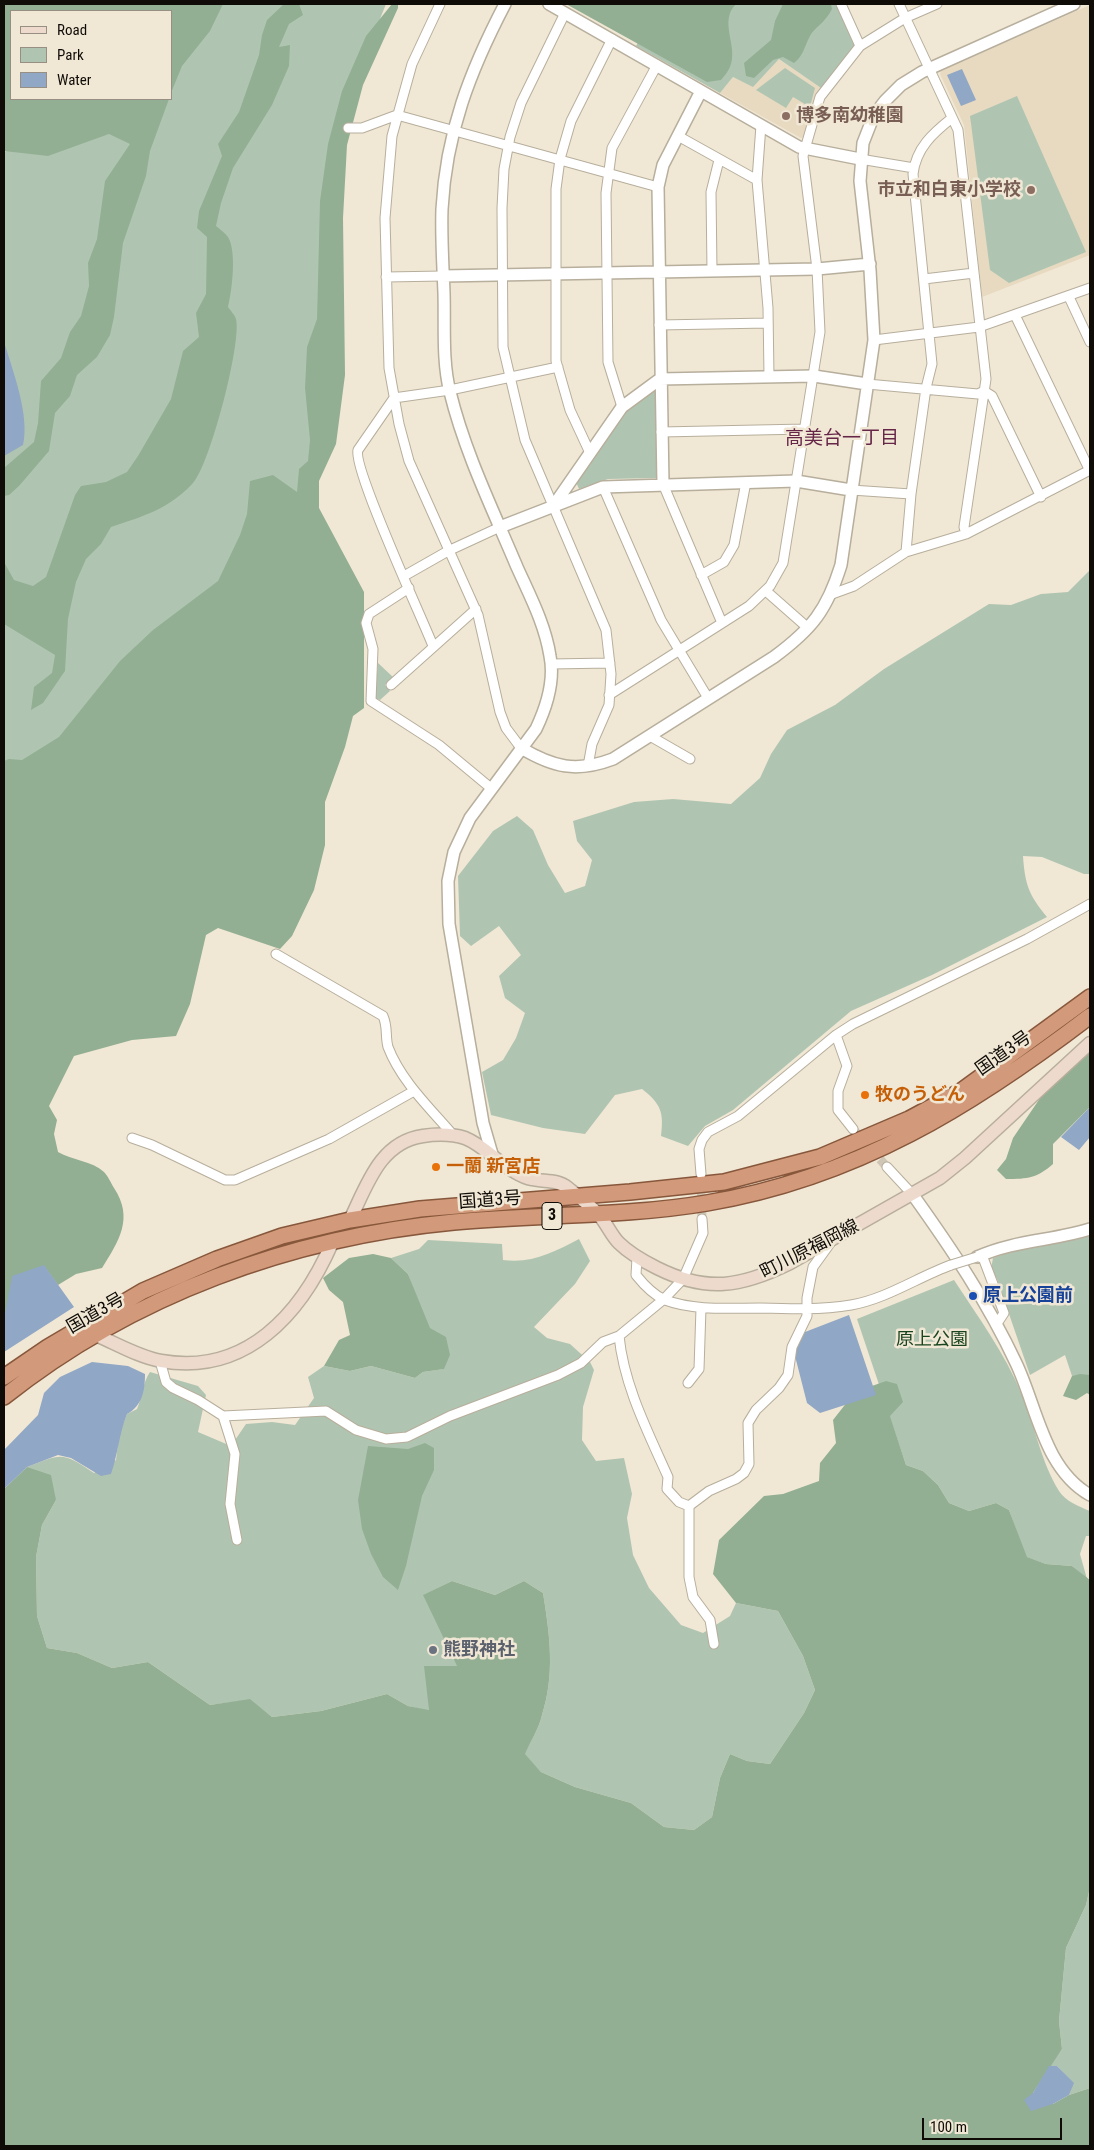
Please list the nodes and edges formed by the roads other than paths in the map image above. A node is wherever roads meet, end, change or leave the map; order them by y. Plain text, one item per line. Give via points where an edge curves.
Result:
1 (440, 4) edge
2 (505, 4) edge
3 (550, 4) edge
4 (841, 4) edge
5 (899, 4) edge
6 (937, 4) edge
7 (1074, 4) edge
8 (565, 13) junction
9 (906, 18) junction
10 (612, 39) junction
11 (860, 46) junction
12 (657, 65) junction
13 (929, 69) junction
14 (701, 91) junction
15 (397, 115) junction
16 (952, 118) junction
17 (761, 125) junction
18 (348, 128) dead end
19 (453, 129) junction
20 (678, 136) junction
21 (509, 145) junction
22 (805, 149) junction
23 (560, 159) junction
24 (860, 159) junction
25 (719, 160) junction
26 (914, 168) junction
27 (608, 173) junction
28 (757, 180) junction
29 (658, 187) junction
30 (870, 264) junction
31 (817, 269) junction
32 (765, 270) junction
33 (712, 271) junction
34 (658, 272) junction
35 (606, 273) junction
36 (974, 273) junction
37 (554, 274) junction
38 (503, 275) junction
39 (444, 276) junction
40 (386, 277) junction
41 (924, 279) junction
42 (1090, 288) edge
43 (1069, 297) junction
44 (1015, 315) junction
45 (768, 323) junction
46 (659, 325) junction
47 (980, 327) junction
48 (929, 333) junction
49 (874, 340) junction
50 (1090, 342) edge
51 (558, 367) junction
52 (509, 376) junction
53 (814, 376) junction
54 (768, 377) junction
55 (660, 379) junction
56 (867, 384) junction
57 (926, 388) junction
58 (450, 390) junction
59 (984, 391) junction
60 (394, 398) junction
61 (622, 407) junction
62 (805, 429) junction
63 (661, 432) junction
64 (590, 453) junction
65 (1090, 470) edge
66 (796, 481) junction
67 (746, 482) junction
68 (663, 484) junction
69 (602, 487) junction
70 (851, 490) junction
71 (911, 494) junction
72 (1041, 497) junction
73 (554, 505) junction
74 (500, 527) junction
75 (966, 534) junction
76 (448, 551) junction
77 (906, 552) junction
78 (404, 576) junction
79 (701, 576) junction
80 (409, 588) junction
81 (766, 591) junction
82 (832, 594) junction
83 (476, 609) junction
84 (722, 623) junction
85 (808, 628) junction
86 (433, 646) junction
87 (679, 650) junction
88 (610, 663) junction
89 (551, 664) junction
90 (391, 685) dead end
91 (609, 695) junction
92 (708, 698) junction
93 (650, 736) junction
94 (521, 748) junction
95 (690, 759) dead end
96 (588, 766) junction
97 (492, 789) junction
98 (1090, 904) edge
99 (276, 954) dead end
100 (1090, 997) edge
101 (1090, 1016) edge
102 (836, 1035) junction
103 (1090, 1043) edge
104 (414, 1091) junction
105 (853, 1129) tunnel mouth
106 (452, 1136) junction
107 (132, 1138) dead end
108 (492, 1154) junction
109 (887, 1167) tunnel mouth
110 (701, 1174) tunnel mouth
111 (913, 1195) junction
112 (577, 1197) junction
113 (598, 1214) junction
114 (350, 1220) junction
115 (702, 1220) tunnel mouth
116 (1090, 1229) edge
117 (834, 1239) junction
118 (332, 1243) junction
119 (980, 1256) junction
120 (637, 1258) junction
121 (683, 1279) junction
122 (664, 1299) junction
123 (701, 1308) junction
124 (807, 1310) junction
125 (996, 1325) junction
126 (96, 1335) junction
127 (619, 1336) junction
128 (160, 1361) junction
129 (4, 1377) edge
130 (688, 1383) dead end
131 (4, 1397) edge
132 (222, 1416) junction
133 (1090, 1495) edge
134 (689, 1506) junction
135 (237, 1540) dead end
136 (714, 1644) dead end

1 - 15 street via 412,64
2 - 19 street via 479,52
3 - 8 street
4 - 11 street
5 - 9 street
6 - 9 street
7 - 13 street
8 - 10 street
8 - 21 street via 521,103
9 - 11 street
9 - 13 street
10 - 12 street
10 - 23 street via 571,121
11 - 22 street via 820,97
12 - 14 street
12 - 27 street via 612,148
13 - 16 street
13 - 24 street via 900,85 874,115
14 - 17 street
14 - 20 street
15 - 18 street via 362,128
15 - 19 street
15 - 40 street via 386,185
16 - 26 street via 929,136
16 - 36 street via 958,130
17 - 22 street
17 - 28 street
19 - 21 street
19 - 39 street via 442,210
20 - 25 street
20 - 29 street via 663,166
21 - 23 street
21 - 38 street via 502,208
22 - 24 street
22 - 31 street via 803,156
23 - 27 street
23 - 37 street
24 - 26 street
24 - 30 street
25 - 28 street
25 - 33 street via 712,192
26 - 41 street
27 - 29 street
27 - 35 street
28 - 32 street
29 - 34 street
30 - 31 street
30 - 49 street
31 - 32 street
31 - 53 street via 820,332
32 - 33 street
32 - 45 street
33 - 34 street
34 - 35 street
34 - 46 street
35 - 37 street
35 - 61 street via 608,362
36 - 41 street
36 - 47 street
37 - 38 street
37 - 51 street
38 - 39 street
38 - 52 street via 502,347
39 - 40 street
39 - 58 street
40 - 60 street via 387,345
41 - 48 street
42 - 43 street
43 - 44 street
43 - 50 street
44 - 47 street
44 - 65 street
45 - 46 street
45 - 54 street
46 - 55 street
47 - 48 street
47 - 59 street via 986,379
48 - 49 street
48 - 57 street via 932,364
49 - 56 street
51 - 52 street
51 - 64 street via 570,410
52 - 58 street
52 - 73 street via 525,440
53 - 54 street
53 - 56 street
53 - 62 street
54 - 55 street
55 - 61 street
55 - 63 street
56 - 57 street
56 - 70 street
57 - 59 street via 978,394
57 - 71 street
58 - 60 street
58 - 74 street via 461,431
59 - 72 street via 992,396
59 - 75 street via 964,527
60 - 76 street via 409,462
60 - 78 street via 358,450 357,458 366,488
61 - 64 street
62 - 63 street
62 - 66 street
63 - 68 street
64 - 73 street
65 - 72 street
66 - 67 street
66 - 70 street
66 - 81 street via 783,563
67 - 68 street
67 - 79 street via 734,545 724,562
68 - 69 street
68 - 79 street
69 - 73 street
69 - 87 street via 661,620
70 - 71 street
70 - 82 street via 841,565
71 - 77 street
72 - 75 street
73 - 74 street
73 - 88 street via 600,612
74 - 76 street
74 - 89 street via 544,629
75 - 77 street
76 - 78 street
76 - 83 street
77 - 82 street via 854,586
78 - 80 street
79 - 84 street
80 - 86 street
80 - 97 street via 369,614 366,623 373,649 371,701 439,746
81 - 84 street
81 - 85 street
82 - 85 street
83 - 86 street
83 - 94 street via 500,712 506,728
84 - 87 street
85 - 92 street via 774,657
86 - 90 street
87 - 91 street
87 - 92 street
88 - 89 street
88 - 91 street
89 - 94 street via 549,696 544,713
91 - 96 street via 609,705 592,744
92 - 93 street
93 - 95 street
93 - 96 street via 613,759
94 - 96 street via 542,760 566,767
94 - 97 street
97 - 108 street via 470,818 454,852 448,881 450,924 483,1123
98 - 102 street
99 - 104 street via 383,1016 388,1045
100 - 112 highway, 国道3号 / 3 via 961,1091 909,1119 820,1157 724,1182
101 - 113 highway, 国道3号 / 3 via 966,1104 842,1167 774,1188 707,1203
102 - 105 street via 847,1066 838,1091 838,1110
102 - 110 street via 738,1116 708,1132 699,1149
103 - 111 main road, 町川原福岡線 via 952,1169
104 - 106 street
104 - 107 street via 329,1139 235,1180 226,1180
106 - 108 main road, 町川原福岡線 via 466,1139
106 - 114 main road, 町川原福岡線 via 414,1137 396,1145 382,1158
108 - 112 main road, 町川原福岡線 via 513,1171 532,1179 557,1182
109 - 111 street
111 - 117 main road, 町川原福岡線
111 - 125 street via 956,1255
112 - 113 main road, 町川原福岡線
112 - 114 highway, 国道3号 / 3 via 420,1209
113 - 118 highway, 国道3号 / 3 via 452,1222
113 - 120 main road, 町川原福岡線 via 618,1243
114 - 129 highway, 国道3号 / 3 via 282,1236 217,1259 143,1291 48,1346
115 - 121 street via 703,1233
116 - 119 street via 1030,1240
117 - 121 main road, 町川原福岡線 via 752,1280 723,1285
117 - 124 street via 814,1267
118 - 126 highway, 国道3号 / 3 via 221,1273 140,1310
118 - 128 main road via 321,1268 277,1328 248,1348 209,1361
119 - 124 street, bridge via 852,1304
119 - 125 street via 1004,1313
120 - 121 main road, 町川原福岡線
120 - 122 street via 636,1275 647,1288
121 - 122 street
122 - 123 street
122 - 127 street
123 - 124 street
123 - 130 street via 699,1369
124 - 134 street via 792,1347 788,1375 748,1423 749,1464 744,1473 709,1491
125 - 133 street via 1016,1363 1058,1465 1070,1482
126 - 128 main road
126 - 131 highway, 国道3号 / 3
127 - 132 street via 603,1342 581,1363 558,1375 450,1416 407,1437 386,1438 356,1430 326,1410
127 - 134 street via 635,1403 668,1477 667,1489 679,1502
128 - 132 street via 166,1382
132 - 135 street via 234,1454 230,1504
134 - 136 street via 689,1577 693,1597 710,1620

